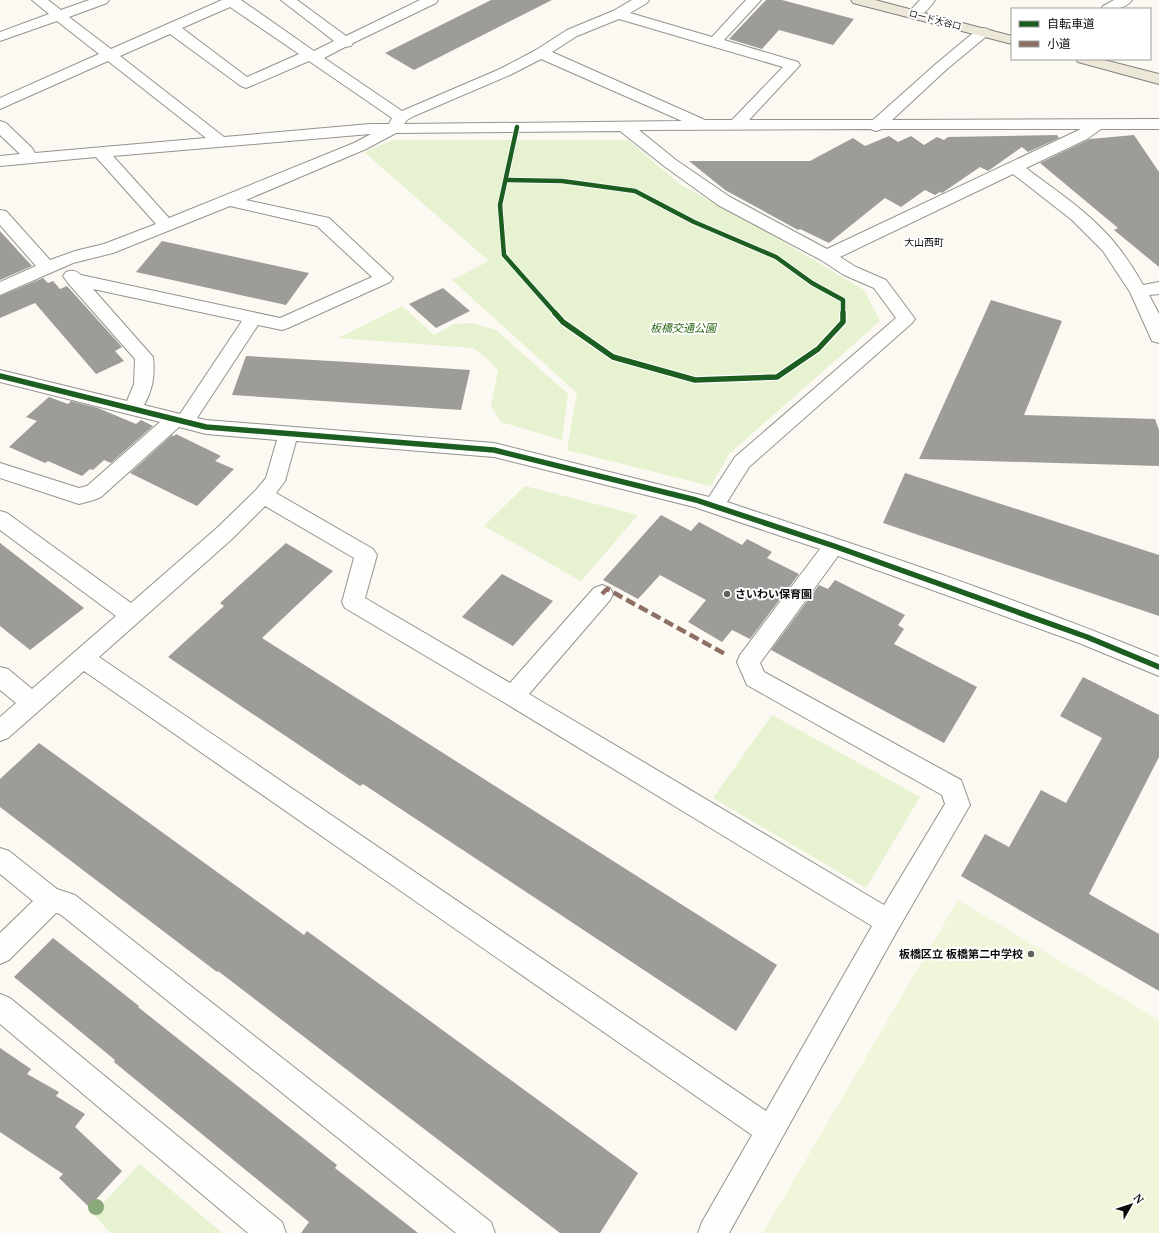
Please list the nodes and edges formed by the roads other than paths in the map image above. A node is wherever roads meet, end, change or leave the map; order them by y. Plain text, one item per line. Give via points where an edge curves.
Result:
1 (39, 0) edge
2 (102, 0) edge
3 (288, 0) edge
4 (431, 0) edge
5 (642, 0) edge
6 (754, 0) edge
7 (858, 0) edge
8 (928, 0) edge
9 (1125, 0) edge
10 (225, 2) edge
11 (1110, 8) edge
12 (618, 14) junction
13 (914, 14) junction
14 (58, 15) junction
15 (172, 28) junction
16 (983, 32) junction
17 (0, 37) edge
18 (1011, 40) edge
19 (715, 42) junction
20 (346, 43) junction
21 (541, 53) junction
22 (109, 56) junction
23 (312, 56) junction
24 (1087, 60) edge
25 (1159, 79) edge
26 (0, 104) edge
27 (398, 123) junction
28 (1098, 124) junction
29 (1159, 124) edge
30 (705, 125) junction
31 (736, 125) junction
32 (0, 126) edge
33 (624, 126) junction
34 (876, 126) junction
35 (219, 141) junction
36 (100, 152) junction
37 (31, 159) junction
38 (0, 161) edge
39 (1014, 166) junction
40 (230, 201) junction
41 (0, 215) edge
42 (166, 225) junction
43 (827, 256) junction
44 (53, 266) junction
45 (74, 279) junction
46 (1159, 288) edge
47 (0, 289) edge
48 (1138, 291) junction
49 (253, 319) junction
50 (1159, 337) edge
51 (0, 376) edge
52 (133, 408) junction
53 (180, 421) junction
54 (289, 433) junction
55 (0, 470) edge
56 (263, 495) junction
57 (714, 506) junction
58 (0, 520) edge
59 (834, 546) junction
60 (602, 594) dead end
61 (132, 615) junction
62 (82, 658) junction
63 (1159, 667) edge
64 (0, 676) edge
65 (513, 696) junction
66 (32, 703) junction
67 (0, 731) edge
68 (0, 859) edge
69 (51, 900) junction
70 (888, 922) junction
71 (0, 951) edge
72 (1, 1010) edge
73 (770, 1130) junction
74 (266, 1231) edge
75 (480, 1233) edge
76 (713, 1233) edge

1 - 14 street
2 - 14 street
3 - 20 street
4 - 20 street
5 - 12 street
6 - 19 street
7 - 13 main road, ロード大谷口
8 - 13 street
9 - 11 street
10 - 15 street
10 - 23 street
12 - 19 street
12 - 21 street via 572,33
13 - 16 main road, ロード大谷口
14 - 17 street
14 - 22 street
15 - 22 street
15 - 23 street via 246,83
16 - 18 main road, ロード大谷口
16 - 34 street
19 - 31 street via 794,65
20 - 23 street
21 - 27 street via 505,72 449,95
21 - 30 street
22 - 26 street
22 - 35 street
23 - 27 street
24 - 25 main road
27 - 33 street
27 - 35 street via 370,129
27 - 40 street via 360,146
28 - 29 street
28 - 34 street
28 - 39 street via 1081,136
30 - 31 street
30 - 33 street
31 - 34 street
32 - 37 street
33 - 43 street via 724,201
35 - 36 street
36 - 37 street
36 - 42 street
37 - 38 street
39 - 43 street
39 - 48 street via 1105,242
40 - 42 street
40 - 49 street via 323,222 384,278 282,324
41 - 44 street
42 - 44 street via 107,249 94,250
43 - 57 street via 850,271 880,284 906,319 742,462
44 - 45 street
44 - 47 street
45 - 49 street
45 - 52 street via 144,357 146,375 140,396
46 - 48 street
48 - 50 street
49 - 53 street
51 - 52 street
52 - 53 street
53 - 54 street via 206,427
53 - 55 street via 94,492 79,496
54 - 56 street via 275,481
54 - 57 street via 494,450
56 - 61 street via 225,533
56 - 65 street via 366,555 353,602
57 - 59 street
58 - 61 street
59 - 63 street via 1087,637
59 - 70 street via 748,662 755,678 952,788 958,805
60 - 65 street
61 - 62 street
62 - 66 street
62 - 73 street
64 - 66 street
65 - 70 street
66 - 67 street
68 - 69 street
69 - 71 street
69 - 75 street via 66,903
70 - 73 street
72 - 74 street
73 - 76 street

